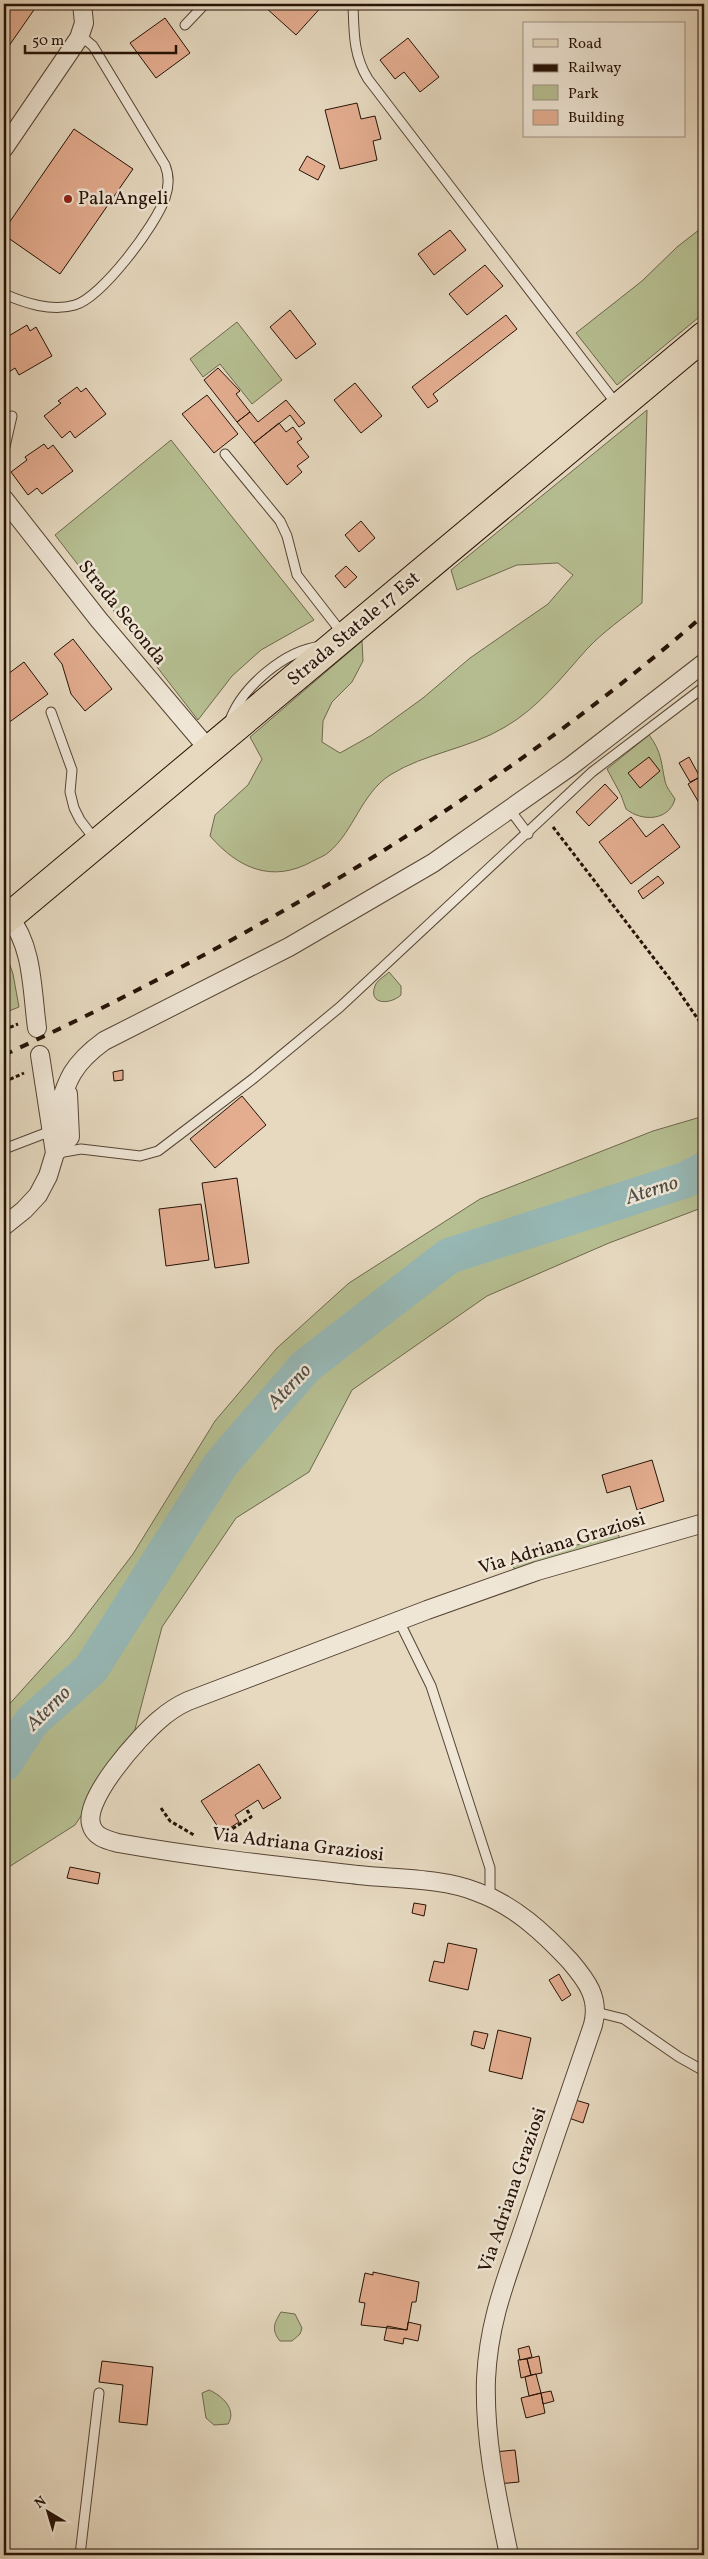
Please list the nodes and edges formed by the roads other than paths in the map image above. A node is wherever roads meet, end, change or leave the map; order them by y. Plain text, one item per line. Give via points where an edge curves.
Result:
1 (82, 4) edge
2 (205, 4) edge
3 (353, 4) edge
4 (185, 25) dead end
5 (80, 35) junction
6 (4, 148) edge
7 (4, 294) edge
8 (704, 336) edge
9 (619, 407) junction
10 (12, 416) dead end
11 (4, 451) edge
12 (225, 454) dead end
13 (4, 499) edge
14 (340, 640) junction
15 (704, 663) edge
16 (704, 686) edge
17 (51, 712) dead end
18 (217, 745) junction
19 (510, 810) junction
20 (528, 834) junction
21 (98, 844) junction
22 (6, 919) edge
23 (36, 1028) dead end
24 (40, 1055) dead end
25 (73, 1071) junction
26 (51, 1131) junction
27 (4, 1149) edge
28 (55, 1153) junction
29 (4, 1226) edge
30 (704, 1523) edge
31 (399, 1621) junction
32 (490, 1897) junction
33 (596, 2012) junction
34 (704, 2071) edge
35 (99, 2393) dead end
36 (80, 2555) edge
37 (509, 2555) edge

1 - 5 street via 84,23
2 - 4 lane
3 - 9 lane via 355,50 368,79
5 - 6 street
5 - 7 lane via 93,46 164,165 168,180 166,198 115,273 85,300 70,306 51,307
8 - 9 main road, Strada Statale 17 Est
9 - 14 main road, Strada Statale 17 Est
10 - 11 lane
12 - 14 lane via 280,522 297,575
13 - 18 street, Strada Seconda via 99,620
14 - 18 main road, Strada Statale 17 Est
15 - 19 street via 610,738
16 - 20 lane via 592,772
17 - 21 lane via 72,770 70,792 74,808
18 - 21 main road, Strada Statale 17 Est
19 - 20 lane
19 - 25 street via 433,863 342,916 197,995 111,1037 90,1051
20 - 28 lane via 340,1007 158,1151 140,1156 81,1149
21 - 22 main road, Strada Statale 17 Est
22 - 23 street via 18,930 25,948
24 - 26 street
25 - 26 street via 60,1097
25 - 28 street via 67,1109 70,1137
26 - 27 lane
26 - 28 street
28 - 29 street via 38,1195
30 - 31 street, Via Adriana Graziosi via 537,1571
31 - 32 lane via 431,1686 490,1868
31 - 32 street, Via Adriana Graziosi via 197,1696 168,1712 120,1763 97,1798 91,1825 101,1837 127,1844 450,1885
32 - 33 street, Via Adriana Graziosi via 521,1916 566,1958 592,1993
33 - 34 lane via 624,2019
33 - 37 street, Via Adriana Graziosi via 526,2224 506,2273 491,2332 486,2422 492,2473
35 - 36 lane

